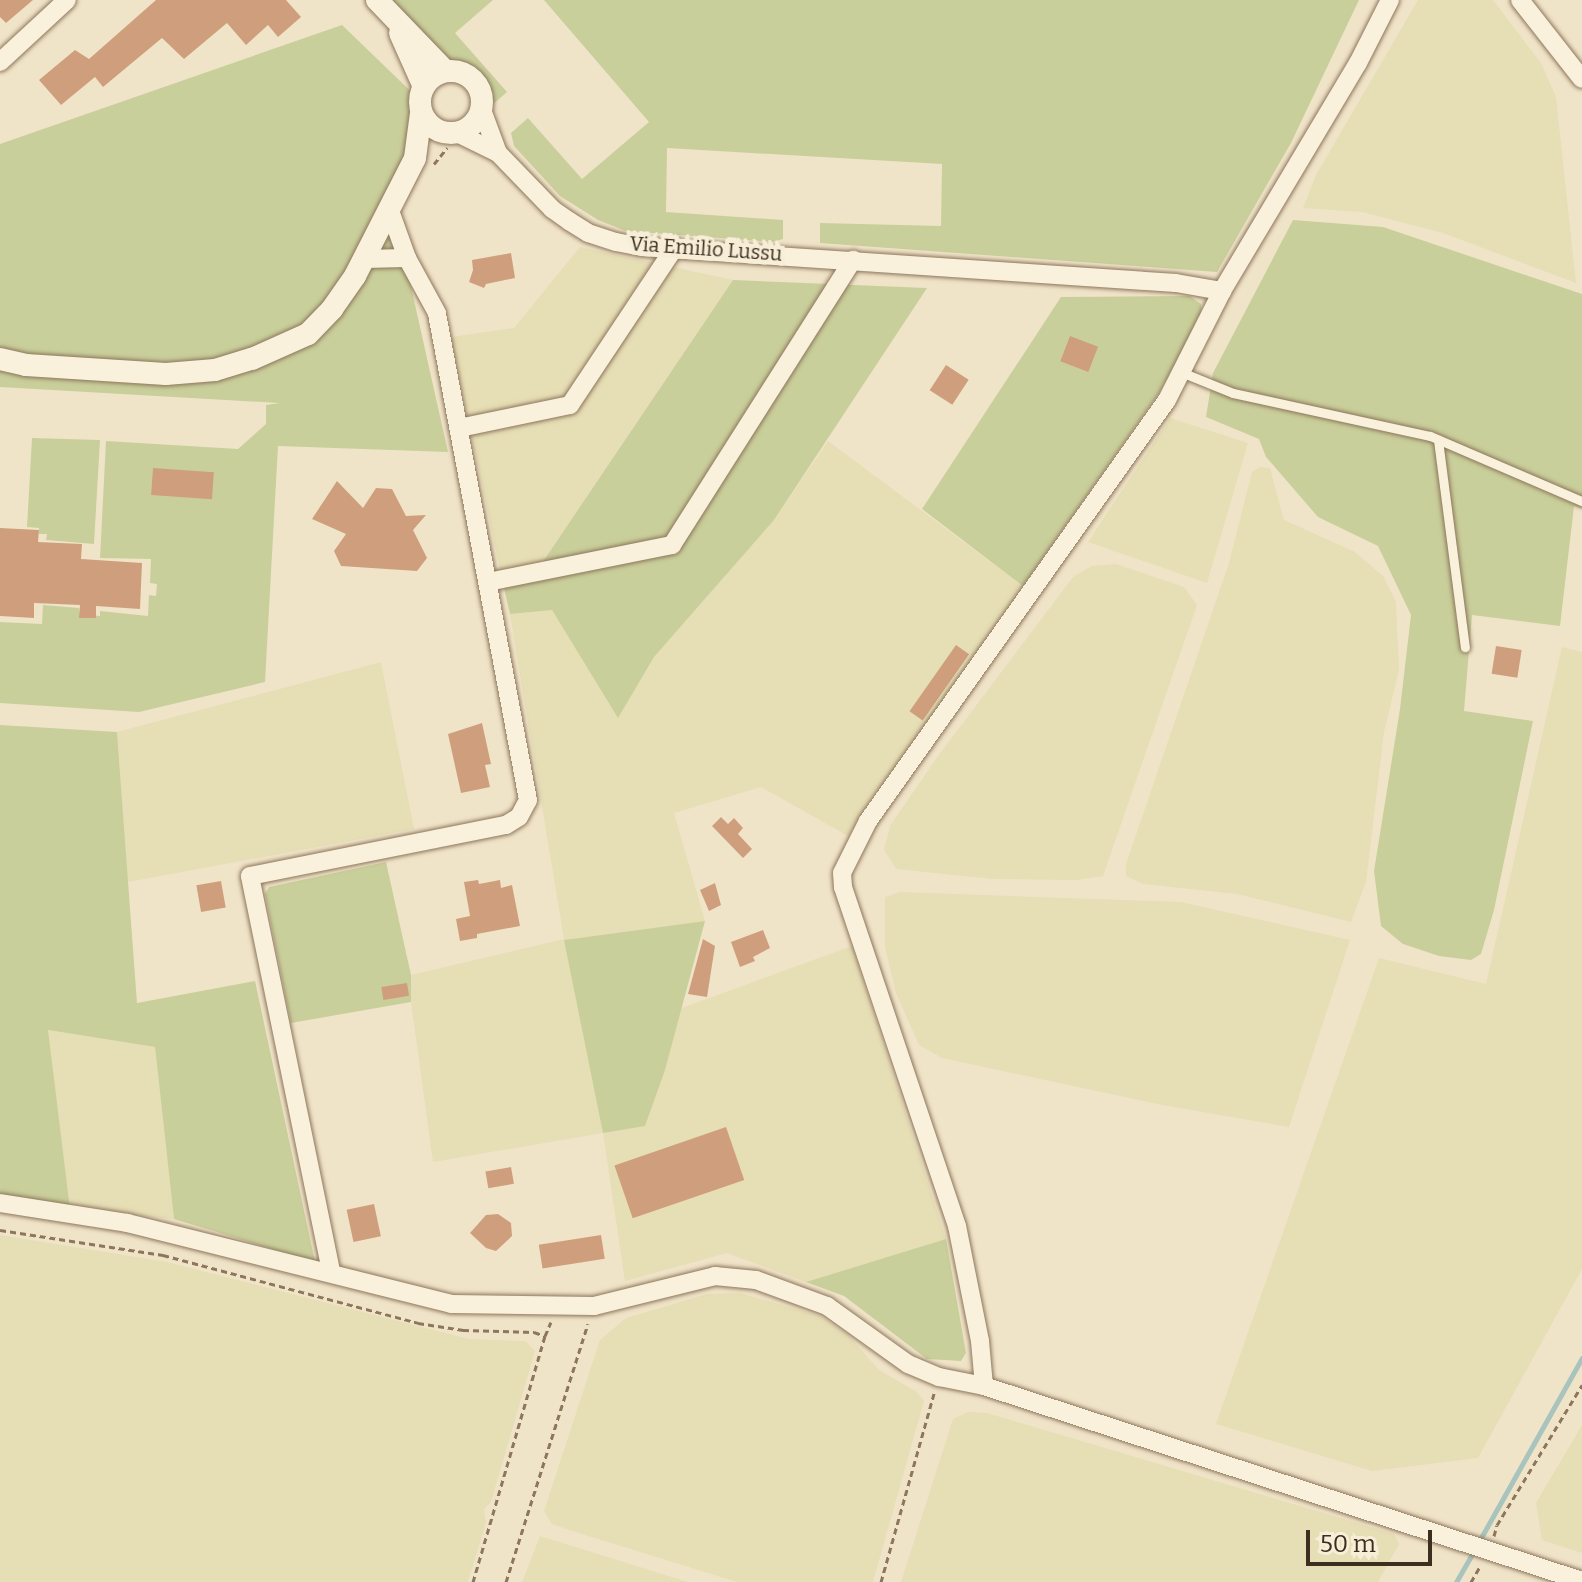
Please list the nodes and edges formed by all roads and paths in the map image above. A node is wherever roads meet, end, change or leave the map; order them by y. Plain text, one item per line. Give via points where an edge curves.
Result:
1 (67, 0) edge
2 (377, 0) edge
3 (1390, 0) edge
4 (1520, 0) edge
5 (395, 21) junction
6 (0, 62) edge
7 (445, 71) junction
8 (1582, 79) edge
9 (424, 87) junction
10 (482, 110) junction
11 (421, 113) junction
12 (455, 137) junction
13 (498, 153) junction
14 (422, 165) junction
15 (389, 208) junction
16 (675, 247) junction
17 (407, 258) junction
18 (363, 259) junction
19 (853, 260) junction
20 (1222, 291) junction
21 (0, 359) edge
22 (26, 365) junction
23 (0, 369) edge
24 (1181, 372) junction
25 (459, 428) junction
26 (1438, 440) junction
27 (1582, 501) edge
28 (488, 582) junction
29 (1465, 647) dead end
30 (0, 1203) edge
31 (0, 1230) edge
32 (331, 1271) junction
33 (558, 1305) junction
34 (594, 1306) junction
35 (545, 1336) junction
36 (939, 1377) junction
37 (1582, 1385) edge
38 (984, 1386) junction
39 (1490, 1549) junction
40 (1582, 1581) edge
41 (473, 1582) edge
42 (506, 1582) edge
43 (881, 1582) edge

1 - 6 street
2 - 5 street
3 - 20 street
4 - 8 street
5 - 7 street
5 - 9 street
7 - 9 street
7 - 10 street via 470,77 481,92
9 - 11 street
10 - 12 street via 473,125
10 - 13 street, Via Emilio Lussu
11 - 12 street via 432,127
11 - 14 street
12 - 13 street, Via Emilio Lussu
12 - 14 street
12 - 14 path
13 - 16 street, Via Emilio Lussu via 552,209 588,233 642,247
14 - 15 street
15 - 17 street
15 - 18 street
16 - 19 street, Via Emilio Lussu
16 - 25 street via 570,405
17 - 18 street
17 - 25 street via 437,313
18 - 22 street via 332,309 308,334 252,359 215,370 166,374
19 - 20 street, Via Emilio Lussu via 1176,283
19 - 28 street via 672,545
20 - 24 street
21 - 22 street
22 - 23 street
24 - 26 lane via 1233,393
24 - 38 street via 1167,400 868,821 842,873 957,1226
25 - 28 street
26 - 27 lane
26 - 29 lane
28 - 32 street via 528,800 519,817 506,825 250,876
30 - 32 street via 127,1223
31 - 35 path via 163,1255 418,1323
32 - 33 street via 451,1304
33 - 34 street
33 - 35 path
34 - 36 street via 697,1279 737,1276 827,1306 908,1364
34 - 42 path
35 - 41 path
36 - 38 street
36 - 43 path
37 - 39 path via 1497,1525
38 - 39 street
39 - 40 street

